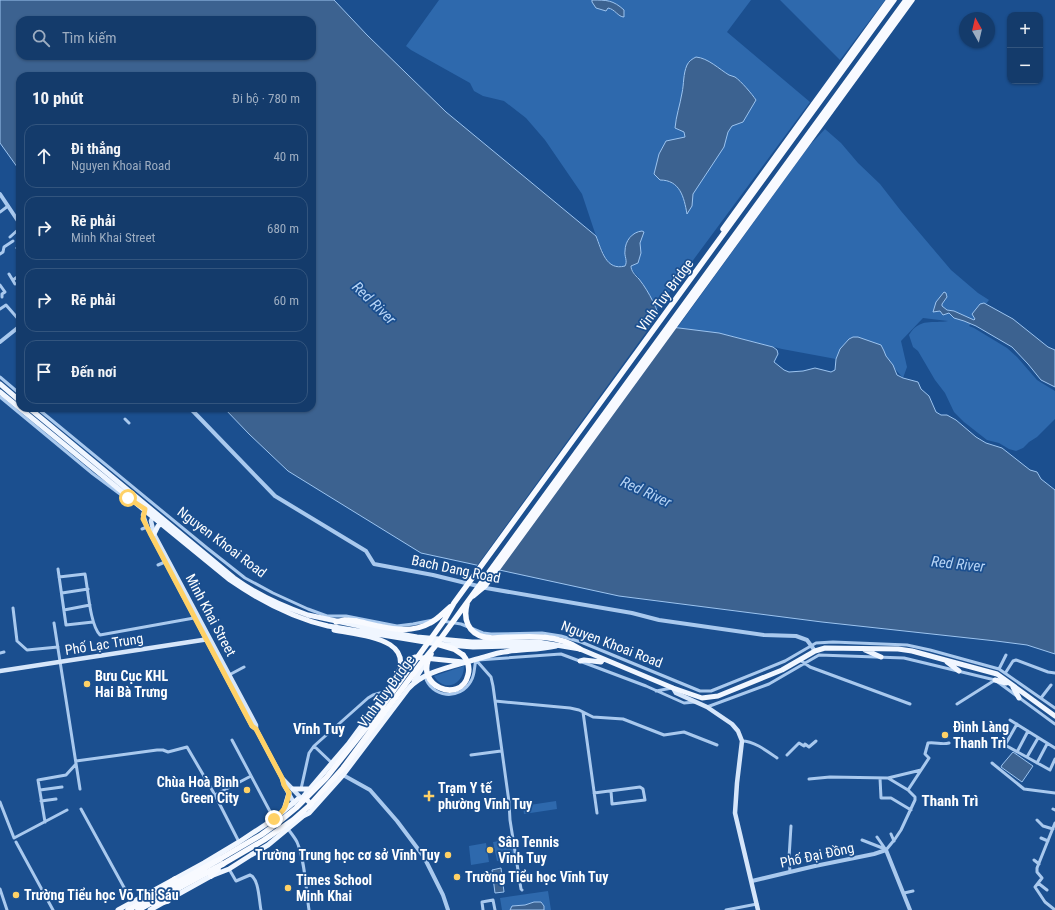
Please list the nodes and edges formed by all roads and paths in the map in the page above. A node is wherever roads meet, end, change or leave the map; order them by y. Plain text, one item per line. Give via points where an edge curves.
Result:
1 (889, 0) edge
2 (894, 0) edge
3 (906, 0) edge
4 (912, 0) edge
5 (0, 194) edge
6 (8, 206) junction
7 (0, 212) edge
8 (16, 218) edge
9 (16, 232) edge
10 (10, 237) dead end
11 (13, 241) dead end
12 (0, 254) edge
13 (9, 274) dead end
14 (16, 278) edge
15 (13, 280) junction
16 (14, 284) dead end
17 (0, 285) edge
18 (2, 297) dead end
19 (0, 309) edge
20 (16, 316) edge
21 (16, 329) edge
22 (0, 342) edge
23 (0, 377) edge
24 (0, 384) edge
25 (16, 391) edge
26 (0, 392) edge
27 (0, 397) edge
28 (16, 398) edge
29 (16, 405) edge
30 (16, 410) edge
31 (18, 412) edge
32 (24, 412) edge
33 (34, 412) edge
34 (42, 412) edge
35 (194, 412) edge
36 (126, 419) dead end
37 (129, 423) dead end
38 (124, 497) dead end
39 (146, 508) junction
40 (154, 514) junction
41 (161, 524) junction
42 (154, 534) junction
43 (193, 540) junction
44 (165, 562) junction
45 (158, 565) dead end
46 (58, 568) dead end
47 (59, 577) junction
48 (88, 589) junction
49 (62, 593) junction
50 (468, 600) junction
51 (454, 603) junction
52 (90, 605) junction
53 (13, 608) dead end
54 (64, 610) junction
55 (194, 618) junction
56 (93, 622) junction
57 (336, 622) junction
58 (54, 623) dead end
59 (328, 626) junction
60 (208, 639) junction
61 (437, 644) junction
62 (556, 645) junction
63 (811, 645) junction
64 (58, 647) junction
65 (580, 648) junction
66 (863, 649) junction
67 (814, 651) junction
68 (1006, 655) dead end
69 (881, 657) junction
70 (424, 658) junction
71 (603, 659) junction
72 (476, 660) junction
73 (943, 660) junction
74 (580, 661) junction
75 (61, 662) junction
76 (464, 662) junction
77 (802, 662) junction
78 (244, 667) dead end
79 (999, 668) junction
80 (0, 671) edge
81 (959, 671) junction
82 (1006, 672) junction
83 (399, 673) junction
84 (1055, 673) edge
85 (425, 676) junction
86 (229, 677) junction
87 (995, 680) junction
88 (412, 683) junction
89 (1010, 684) junction
90 (1051, 685) dead end
91 (673, 688) junction
92 (388, 690) junction
93 (656, 691) junction
94 (1019, 698) junction
95 (1041, 698) junction
96 (496, 701) junction
97 (696, 702) junction
98 (910, 704) dead end
99 (957, 704) dead end
100 (707, 707) junction
101 (1055, 708) edge
102 (583, 712) junction
103 (1055, 716) edge
104 (1010, 720) dead end
105 (363, 724) junction
106 (1017, 724) junction
107 (1055, 724) edge
108 (1028, 731) junction
109 (376, 732) junction
110 (355, 735) junction
111 (1038, 738) junction
112 (232, 740) dead end
113 (742, 741) junction
114 (816, 741) dead end
115 (368, 743) junction
116 (949, 743) dead end
117 (1047, 744) junction
118 (717, 745) dead end
119 (314, 746) junction
120 (1055, 748) edge
121 (502, 751) junction
122 (1017, 752) junction
123 (471, 755) dead end
124 (787, 755) dead end
125 (1026, 757) junction
126 (777, 758) dead end
127 (1055, 759) edge
128 (1037, 762) junction
129 (76, 763) junction
130 (992, 763) dead end
131 (333, 764) junction
132 (921, 770) junction
133 (343, 775) junction
134 (251, 776) junction
135 (282, 778) junction
136 (880, 778) junction
137 (888, 778) junction
138 (809, 779) dead end
139 (62, 787) dead end
140 (80, 789) dead end
141 (293, 789) junction
142 (301, 789) junction
143 (309, 789) junction
144 (40, 790) junction
145 (908, 790) junction
146 (611, 791) junction
147 (289, 793) junction
148 (594, 793) junction
149 (1055, 793) edge
150 (215, 795) junction
151 (302, 798) junction
152 (56, 799) dead end
153 (41, 801) junction
154 (0, 802) edge
155 (294, 804) junction
156 (81, 809) dead end
157 (311, 809) junction
158 (67, 810) dead end
159 (911, 810) junction
160 (284, 811) junction
161 (597, 813) dead end
162 (303, 816) junction
163 (274, 819) junction
164 (1037, 820) dead end
165 (44, 822) junction
166 (1055, 823) edge
167 (791, 826) dead end
168 (288, 829) junction
169 (1053, 829) junction
170 (891, 834) dead end
171 (878, 837) dead end
172 (1041, 838) dead end
173 (862, 840) dead end
174 (894, 841) junction
175 (1048, 841) junction
176 (16, 842) dead end
177 (239, 842) junction
178 (886, 849) junction
179 (1034, 860) dead end
180 (222, 862) junction
181 (204, 864) junction
182 (1039, 864) junction
183 (229, 869) junction
184 (790, 872) junction
185 (211, 876) junction
186 (175, 879) junction
187 (752, 881) junction
188 (1038, 883) junction
189 (0, 889) edge
190 (522, 890) dead end
191 (1047, 890) dead end
192 (913, 891) dead end
193 (904, 893) junction
194 (168, 901) joint
195 (132, 902) junction
196 (757, 904) junction
197 (147, 906) edge
198 (7, 910) edge
199 (53, 910) edge
200 (118, 910) edge
201 (128, 910) edge
202 (138, 910) edge
203 (261, 910) edge
204 (309, 910) edge
205 (448, 910) edge
206 (483, 910) edge
207 (495, 910) edge
208 (726, 910) edge
209 (758, 910) edge
210 (910, 910) edge
211 (1055, 910) edge

1 - 51 highway, Vinh Tuy Bridge, bridge via 458,592
2 - 51 highway, Vinh Tuy Bridge, bridge
3 - 50 highway, Vinh Tuy Bridge, bridge
4 - 50 highway, Vinh Tuy Bridge, bridge via 485,586
5 - 6 street
6 - 7 street
6 - 8 street
9 - 10 street
11 - 12 street via 4,247
13 - 15 street
14 - 15 street
15 - 16 street
17 - 18 street via 4,292
19 - 20 street via 6,305
21 - 22 street
23 - 25 street
24 - 28 main road
26 - 29 main road, Nguyen Khoai Road
27 - 30 street
31 - 38 street
32 - 39 main road, Nguyen Khoai Road via 128,498
33 - 39 main road, Nguyen Khoai Road
34 - 43 street, Nguyen Khoai Road
35 - 63 street via 276,496 366,551 374,564 659,620 764,635 796,636 807,640
36 - 37 street
39 - 40 main road, Nguyen Khoai Road
39 - 44 main road, Minh Khai Street via 144,528
40 - 41 main road, Nguyen Khoai Road
40 - 42 main road, Minh Khai Street via 151,526
40 - 43 main road, Nguyen Khoai Road
41 - 42 main road
41 - 59 main road, Nguyen Khoai Road via 247,592 291,614
42 - 60 main road, Minh Khai Street
43 - 57 main road, Nguyen Khoai Road via 249,589 296,611
43 - 63 street, Nguyen Khoai Road via 246,578 322,615 346,616 397,626 430,619 461,624 483,633 542,633 561,636 700,691 711,691 779,664
44 - 45 street
44 - 55 main road, Minh Khai Street
46 - 47 street
47 - 48 street via 85,574
47 - 49 street
48 - 49 street
48 - 52 street
49 - 54 street
50 - 61 highway, Vinh Tuy Bridge, bridge
50 - 65 highway, bridge via 467,622 469,628 478,635 492,638 544,637 564,640
51 - 57 highway, bridge via 431,623 417,629 398,629 345,620
51 - 180 highway, Vinh Tuy Bridge, bridge via 373,719 326,778 279,822
52 - 54 street
52 - 56 street
53 - 64 street via 17,641 27,650
54 - 56 street via 66,625
55 - 56 street via 100,634
55 - 60 main road, Minh Khai Street
57 - 62 main road, Nguyen Khoai Road via 444,640 538,642
58 - 64 street
59 - 61 main road, Nguyen Khoai Road
59 - 83 main road via 392,645 398,653
60 - 75 main road, Phố Lạc Trung
60 - 86 main road, Minh Khai Street
61 - 61 highway, bridge via 429,656 428,677 433,684 443,689 456,689 467,680 467,660 454,649
61 - 62 main road, Nguyen Khoai Road via 489,647
61 - 180 highway, Vinh Tuy Bridge, bridge via 343,768 309,806 264,840
62 - 65 main road, Nguyen Khoai Road
62 - 72 main road via 545,649 506,652
63 - 67 street
63 - 79 street, Nguyen Khoai Road via 833,642 907,645
64 - 75 street
65 - 71 main road, Nguyen Khoai Road
66 - 67 main road via 825,648
66 - 69 main road
66 - 73 main road via 898,649
67 - 77 main road, Nguyen Khoai Road
68 - 79 street
69 - 77 street, Nguyen Khoai Road via 823,654
69 - 81 street, Nguyen Khoai Road via 913,660
70 - 76 main road
70 - 83 main road via 414,658
70 - 88 main road via 424,665
71 - 74 main road via 601,662
71 - 91 main road, Nguyen Khoai Road
72 - 74 street, Nguyen Khoai Road via 561,654
72 - 76 main road
72 - 85 street via 471,682 454,694 446,695 435,691
72 - 96 street via 491,677
73 - 81 main road
73 - 89 main road via 997,674
74 - 93 street, Nguyen Khoai Road
75 - 80 main road, Phố Lạc Trung
75 - 129 street
76 - 85 main road
77 - 91 main road, Nguyen Khoai Road via 710,698 702,698
77 - 98 street via 837,678
77 - 100 street, Nguyen Khoai Road via 769,684
78 - 86 street
79 - 82 street, Nguyen Khoai Road
81 - 87 street, Nguyen Khoai Road
82 - 84 street via 1016,660
82 - 95 street, Nguyen Khoai Road
83 - 92 main road
85 - 88 main road
86 - 135 main road, Minh Khai Street via 252,726
87 - 89 main road
87 - 94 street, Nguyen Khoai Road
87 - 99 street
88 - 109 main road
89 - 94 main road
89 - 103 main road
90 - 95 street
91 - 93 street
91 - 97 main road via 676,693
92 - 105 main road
92 - 119 street via 373,694
93 - 97 street, Nguyen Khoai Road via 684,703
94 - 107 street, Nguyen Khoai Road
95 - 101 street, Nguyen Khoai Road
96 - 102 street via 570,708
96 - 121 street
97 - 100 main road
100 - 113 main road via 732,724
102 - 118 street via 593,717 623,719 664,735 684,732
102 - 148 street
104 - 106 street
105 - 109 main road via 368,730
105 - 110 main road
106 - 108 street
106 - 122 street via 1005,745
108 - 111 street
108 - 122 street
109 - 115 main road
110 - 115 main road via 363,735
110 - 131 main road
111 - 117 street
111 - 125 street
112 - 134 street
113 - 126 street via 747,741
113 - 187 main road via 735,813
114 - 124 street via 809,747 800,743
115 - 133 main road
116 - 132 street via 928,743 925,754 929,758
117 - 120 street
117 - 128 street
119 - 131 street
119 - 142 street via 309,753
121 - 123 street
121 - 190 street
122 - 125 street
125 - 128 street
127 - 128 street via 1050,770
129 - 140 street
129 - 144 street via 66,775 38,780
129 - 150 street via 156,750 168,752 187,747
130 - 149 street via 1024,789
131 - 143 main road
132 - 137 street
132 - 145 street
133 - 157 main road
133 - 205 street via 370,790 397,821 424,857
134 - 150 street
134 - 163 street
135 - 141 main road, Minh Khai Street
135 - 147 main road, Minh Khai Street
136 - 137 street
136 - 138 street
136 - 159 street via 881,798 891,798
137 - 145 street
139 - 144 street
141 - 142 main road
141 - 151 main road, Minh Khai Street
142 - 143 main road
143 - 151 main road
144 - 153 street
145 - 159 street via 916,799
146 - 146 street via 612,804 645,800 643,789 640,787
146 - 148 street
147 - 155 main road, Minh Khai Street
147 - 160 main road
148 - 161 street
150 - 177 street
151 - 155 main road
151 - 157 main road via 310,802
152 - 153 street
153 - 165 street
154 - 165 street via 14,838
155 - 160 main road
155 - 162 main road via 295,813
156 - 195 street
157 - 162 main road
158 - 165 street
159 - 174 street
160 - 163 main road
162 - 168 main road
163 - 177 main road
164 - 169 street via 1043,826
166 - 169 street
167 - 184 street
168 - 183 main road via 268,845
168 - 204 street via 297,842
169 - 175 street
170 - 174 street
171 - 178 street
172 - 175 street
173 - 178 street
174 - 178 street
175 - 182 street
176 - 199 street
177 - 181 main road
178 - 184 street, Phố Đại Đồng via 874,854
178 - 193 street
179 - 182 street
180 - 181 highway
180 - 185 highway
180 - 197 highway
181 - 186 main road
182 - 188 street via 1037,872 1042,878
183 - 185 main road
183 - 203 street via 236,881 250,875 254,877
184 - 187 street, Phố Đại Đồng
185 - 194 main road
186 - 195 main road
186 - 197 highway
187 - 196 main road
188 - 191 street
188 - 211 street via 1035,887 1045,902
189 - 198 street
192 - 193 street
193 - 210 street
194 - 197 highway
195 - 200 main road
196 - 208 street
196 - 209 main road
197 - 201 highway
197 - 202 highway
206 - 207 street via 482,902 494,900

